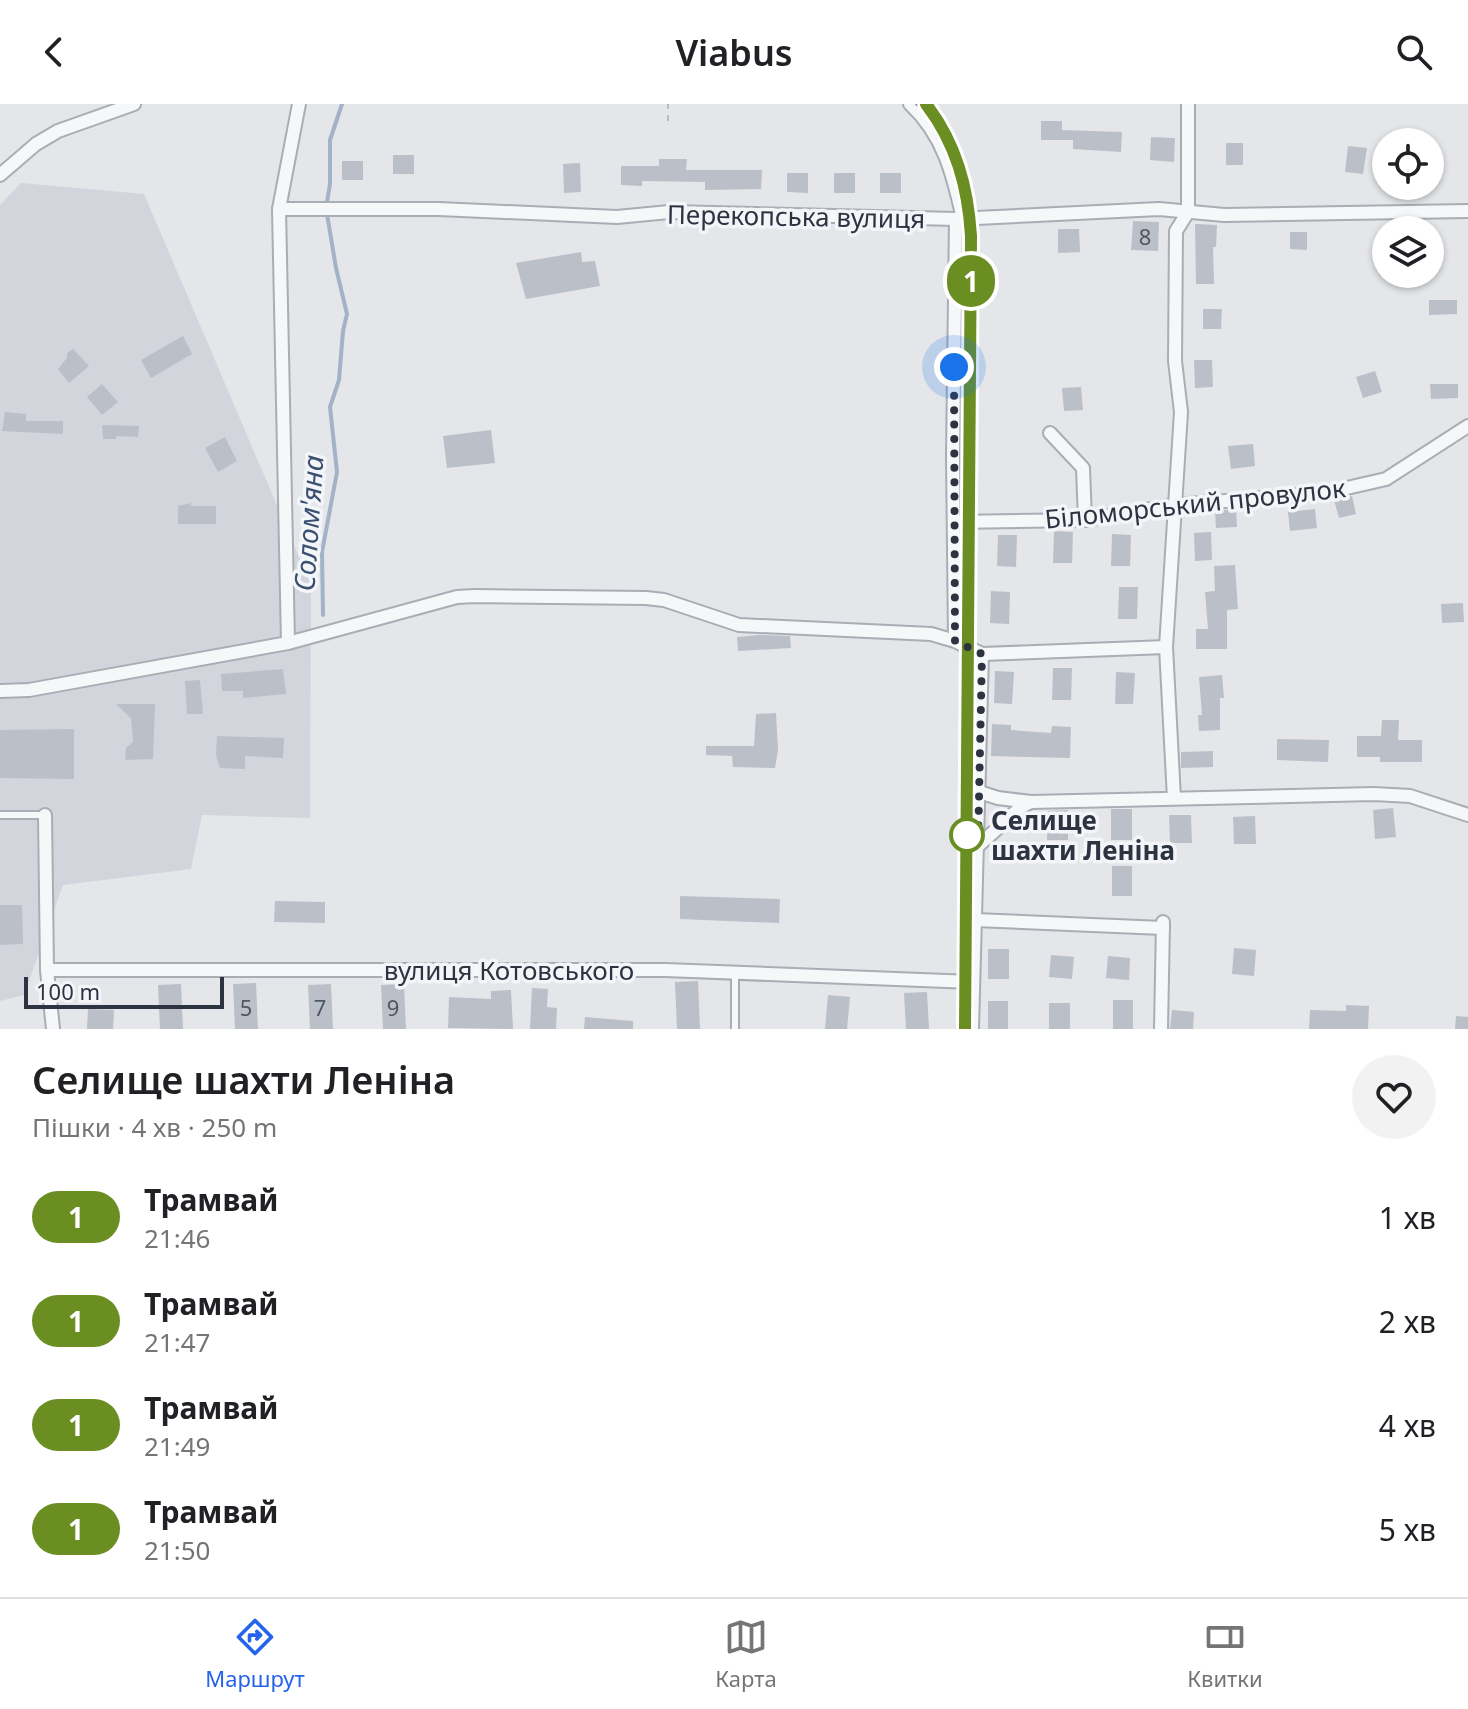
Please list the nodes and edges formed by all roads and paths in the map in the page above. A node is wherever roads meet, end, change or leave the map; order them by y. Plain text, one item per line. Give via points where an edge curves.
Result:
1 (134, 104) edge
2 (299, 104) edge
3 (668, 104) edge
4 (910, 104) edge
5 (1188, 104) edge
6 (668, 121) dead end
7 (0, 175) edge
8 (279, 209) junction
9 (1468, 211) edge
10 (1188, 212) junction
11 (960, 219) junction
12 (1468, 426) edge
13 (1050, 433) dead end
14 (1176, 505) junction
15 (1085, 520) junction
16 (954, 522) junction
17 (955, 641) junction
18 (288, 643) junction
19 (1166, 647) junction
20 (982, 654) junction
21 (0, 691) edge
22 (979, 792) junction
23 (1174, 798) junction
24 (1031, 802) junction
25 (0, 815) edge
26 (45, 815) joint
27 (1468, 815) edge
28 (978, 846) junction
29 (975, 920) junction
30 (47, 970) junction
31 (735, 973) junction
32 (972, 982) junction
33 (53, 1029) edge
34 (735, 1029) edge
35 (972, 1029) edge
36 (1161, 1029) edge

1 - 7 street via 58,131
2 - 8 street
3 - 6 path
4 - 11 street via 950,164
5 - 10 street
8 - 11 street, Перекопська вулиця
8 - 18 street
9 - 10 street, Перекопська вулиця
10 - 11 street, Перекопська вулиця
10 - 14 street via 1176,231 1175,361 1181,412
11 - 16 street
12 - 14 street, Біломорський провулок via 1386,479 1325,493
13 - 15 street via 1083,468
14 - 15 street, Біломорський провулок
14 - 19 street
15 - 16 street, Біломорський провулок
16 - 17 street
17 - 18 street via 931,634 739,625 655,599 475,596
17 - 20 street
18 - 21 street
19 - 20 street
19 - 23 street
20 - 22 street
22 - 24 street
22 - 28 street
23 - 24 street
23 - 27 street via 1410,796
24 - 28 street
25 - 26 lane
26 - 30 street
28 - 29 street
29 - 32 street
29 - 36 street via 1163,925
30 - 31 street, вулиця Котовського
30 - 33 street
31 - 32 street, вулиця Котовського
31 - 34 lane
32 - 35 street

